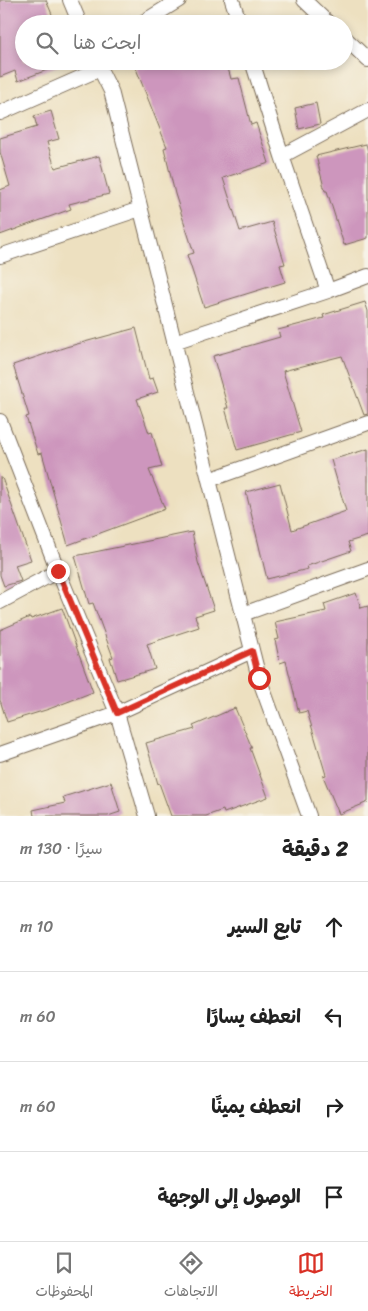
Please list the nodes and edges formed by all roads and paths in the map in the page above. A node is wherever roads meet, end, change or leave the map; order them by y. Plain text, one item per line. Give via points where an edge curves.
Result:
1 (70, 0) edge
2 (179, 0) edge
3 (232, 0) edge
4 (304, 0) edge
5 (76, 15) edge
6 (155, 15) edge
7 (237, 15) edge
8 (320, 15) edge
9 (353, 46) edge
10 (368, 60) edge
11 (88, 70) edge
12 (100, 70) edge
13 (255, 70) edge
14 (368, 110) edge
15 (0, 113) edge
16 (282, 156) junction
17 (140, 209) junction
18 (0, 256) edge
19 (368, 276) edge
20 (328, 291) junction
21 (174, 342) junction
22 (0, 421) edge
23 (368, 423) edge
24 (209, 480) junction
25 (368, 569) edge
26 (58, 571) junction
27 (0, 602) edge
28 (243, 614) junction
29 (252, 651) junction
30 (117, 713) junction
31 (0, 754) edge
32 (147, 816) edge
33 (309, 816) edge

1 - 5 street
2 - 6 street
3 - 7 street
4 - 8 street
9 - 10 street
11 - 15 street
12 - 17 street via 111,91
13 - 16 street
14 - 16 street
16 - 20 street
17 - 18 street
17 - 21 street
19 - 20 street
20 - 21 street
21 - 24 street
22 - 26 street
23 - 24 street
24 - 28 street
25 - 28 street
26 - 27 street
26 - 30 street
28 - 29 street
29 - 30 street
29 - 33 street
30 - 31 street
30 - 32 street

